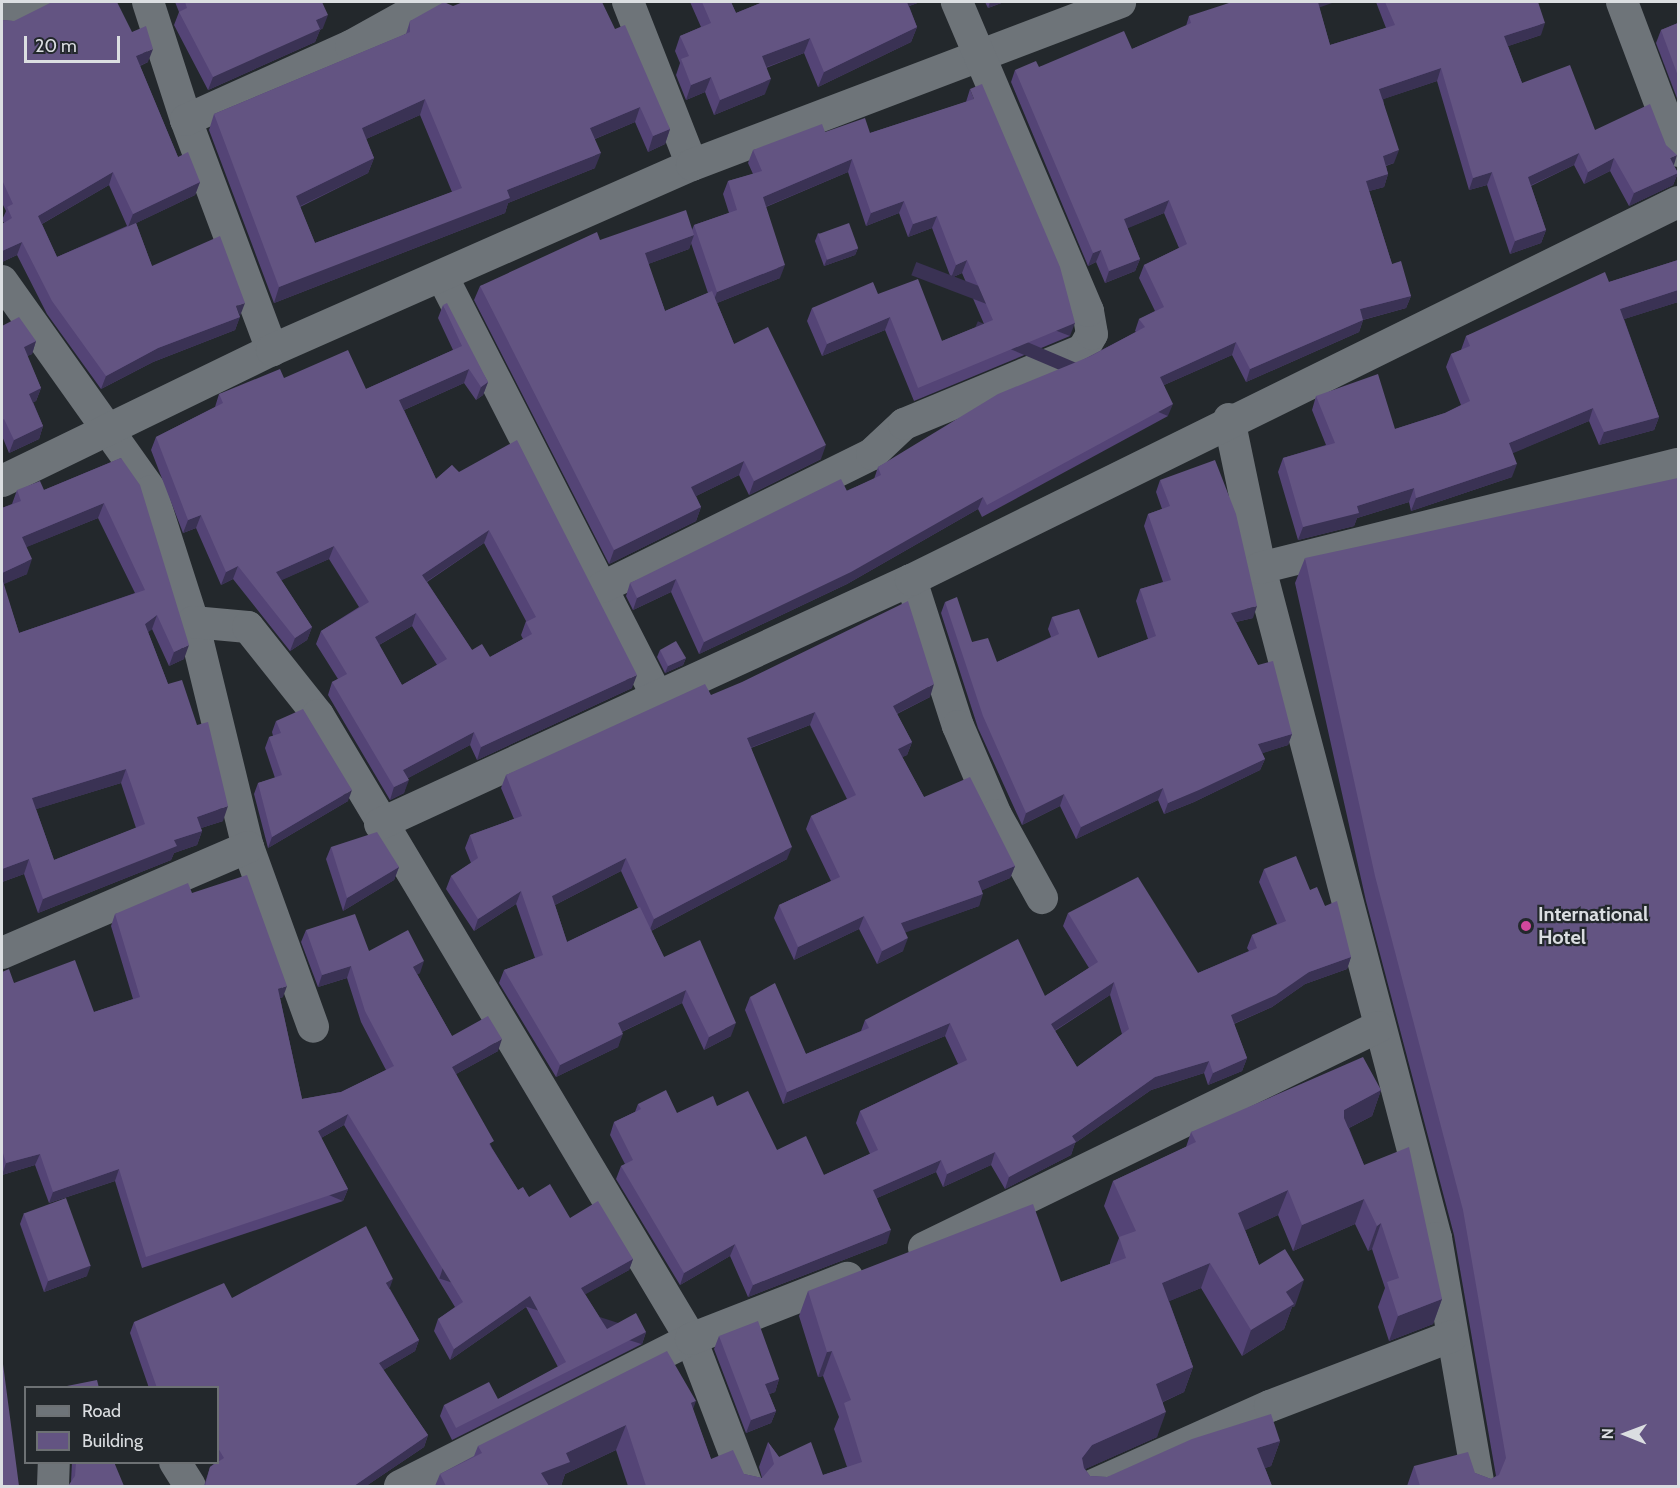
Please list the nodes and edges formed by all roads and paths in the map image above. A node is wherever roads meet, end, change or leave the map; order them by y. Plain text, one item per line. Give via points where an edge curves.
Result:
1 (36, 2) edge
2 (148, 2) edge
3 (430, 2) edge
4 (628, 2) edge
5 (957, 2) edge
6 (1120, 2) edge
7 (1622, 2) edge
8 (2, 18) edge
9 (979, 53) junction
10 (186, 120) junction
11 (1678, 151) edge
12 (692, 165) junction
13 (1678, 202) edge
14 (442, 276) junction
15 (2, 281) edge
16 (272, 350) junction
17 (1229, 419) junction
18 (110, 430) junction
19 (1678, 464) edge
20 (2, 481) edge
21 (1260, 568) junction
22 (910, 580) junction
23 (603, 587) junction
24 (193, 622) junction
25 (657, 697) junction
26 (380, 824) junction
27 (248, 847) junction
28 (1042, 898) dead end
29 (2, 953) edge
30 (1378, 1027) junction
31 (313, 1028) dead end
32 (1452, 1336) junction
33 (691, 1339) junction
34 (54, 1464) edge
35 (176, 1464) edge
36 (53, 1486) edge
37 (190, 1486) edge
38 (400, 1486) edge
39 (747, 1486) edge
40 (1091, 1486) edge
41 (1479, 1486) edge

1 - 8 street
2 - 10 street
3 - 10 street via 351,46
4 - 12 street
5 - 9 street
6 - 9 street
7 - 11 street
9 - 12 street
9 - 23 street via 1088,311 1092,334 1083,350 904,424 872,454
10 - 16 street
12 - 14 street
13 - 17 street via 1581,254
14 - 16 street
14 - 23 street
15 - 18 street
16 - 18 street
17 - 21 street
17 - 22 street
18 - 20 street
18 - 24 street via 151,491
19 - 21 street
21 - 30 street
22 - 25 street
22 - 28 street via 958,726 996,815
23 - 25 street
24 - 26 street via 248,627 318,716
24 - 27 street
25 - 26 street
26 - 33 street
27 - 29 street
27 - 31 street
30 - 32 street via 1436,1238
30 - 33 street via 1152,1133 954,1236
32 - 40 street via 1270,1406
32 - 41 street
33 - 38 street
33 - 39 street
34 - 36 street
35 - 37 street

